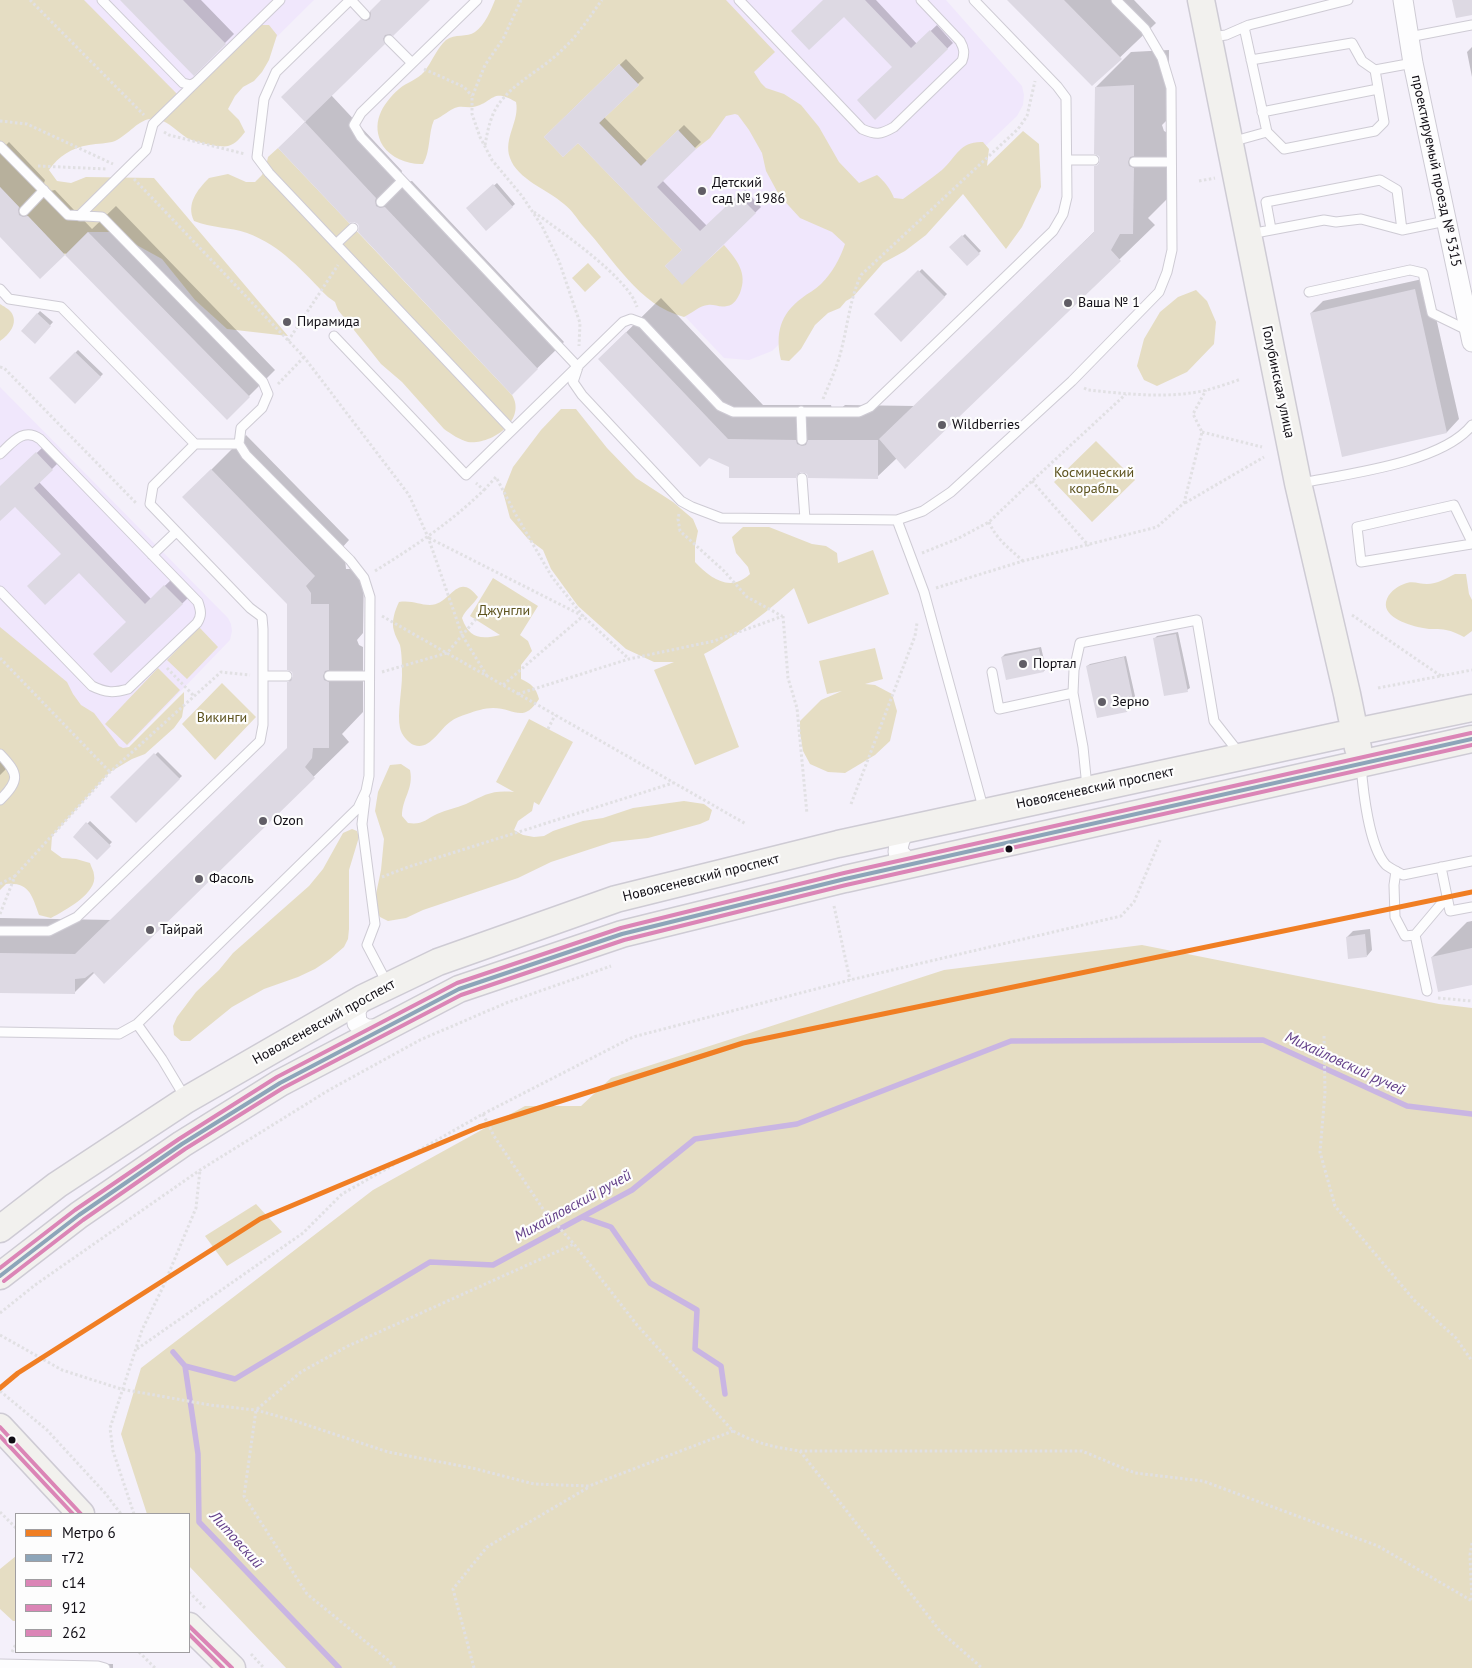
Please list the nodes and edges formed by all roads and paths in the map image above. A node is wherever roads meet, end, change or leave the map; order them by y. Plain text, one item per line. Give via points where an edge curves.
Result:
1 (30, 0) edge
2 (102, 0) edge
3 (280, 0) edge
4 (350, 0) edge
5 (477, 0) edge
6 (521, 0) edge
7 (602, 0) edge
8 (739, 0) edge
9 (921, 0) edge
10 (974, 0) edge
11 (1116, 0) edge
12 (1201, 0) edge
13 (1348, 0) edge
14 (1403, 0) edge
15 (365, 15) dead end
16 (1472, 25) edge
17 (1244, 27) junction
18 (1208, 38) junction
19 (1409, 38) junction
20 (390, 40) dead end
21 (1251, 60) junction
22 (412, 63) junction
23 (1034, 63) junction
24 (1413, 63) junction
25 (1375, 70) junction
26 (196, 82) junction
27 (1378, 88) junction
28 (472, 96) junction
29 (1262, 112) junction
30 (0, 121) edge
31 (153, 124) junction
32 (1267, 132) junction
33 (1229, 142) junction
34 (0, 146) edge
35 (485, 146) junction
36 (257, 157) junction
37 (1067, 160) junction
38 (1094, 160) dead end
39 (1134, 162) dead end
40 (1171, 162) junction
41 (20, 166) junction
42 (126, 170) junction
43 (1218, 177) dead end
44 (402, 181) junction
45 (1199, 181) dead end
46 (44, 190) junction
47 (381, 202) dead end
48 (24, 211) dead end
49 (532, 211) junction
50 (79, 216) junction
51 (1446, 221) junction
52 (354, 228) dead end
53 (1402, 230) junction
54 (1259, 232) junction
55 (336, 244) junction
56 (346, 254) junction
57 (0, 289) edge
58 (1309, 292) dead end
59 (642, 323) junction
60 (334, 336) dead end
61 (1471, 337) edge
62 (288, 341) junction
63 (304, 357) junction
64 (578, 366) junction
65 (0, 367) edge
66 (1240, 379) dead end
67 (1072, 381) junction
68 (1206, 390) junction
69 (268, 394) junction
70 (1126, 394) junction
71 (801, 412) junction
72 (817, 412) junction
73 (1472, 424) edge
74 (512, 430) junction
75 (1202, 432) junction
76 (802, 440) dead end
77 (195, 444) junction
78 (239, 444) junction
79 (1262, 447) dead end
80 (0, 454) edge
81 (1264, 457) dead end
82 (466, 475) junction
83 (802, 478) dead end
84 (1032, 480) junction
85 (1298, 483) junction
86 (484, 490) junction
87 (682, 501) junction
88 (1184, 503) junction
89 (157, 512) junction
90 (806, 519) junction
91 (896, 520) junction
92 (989, 522) junction
93 (176, 532) junction
94 (428, 537) junction
95 (1472, 543) edge
96 (1089, 546) junction
97 (152, 555) junction
98 (912, 558) junction
99 (1023, 561) junction
100 (364, 578) junction
101 (0, 591) edge
102 (924, 592) junction
103 (370, 609) junction
104 (1349, 613) dead end
105 (583, 616) junction
106 (783, 616) junction
107 (476, 619) dead end
108 (462, 635) junction
109 (446, 653) junction
110 (0, 658) edge
111 (628, 659) junction
112 (159, 660) junction
113 (1472, 670) edge
114 (992, 672) dead end
115 (263, 676) junction
116 (287, 676) dead end
117 (329, 676) dead end
118 (370, 676) junction
119 (487, 676) junction
120 (1441, 676) junction
121 (503, 685) junction
122 (1378, 688) dead end
123 (1073, 693) junction
124 (518, 694) junction
125 (194, 696) junction
126 (1472, 708) edge
127 (555, 715) junction
128 (548, 729) dead end
129 (1355, 732) junction
130 (1472, 739) edge
131 (0, 754) edge
132 (1241, 756) junction
133 (1361, 763) junction
134 (110, 772) junction
135 (673, 783) junction
136 (1087, 790) junction
137 (366, 791) junction
138 (0, 800) edge
139 (851, 804) dead end
140 (984, 812) junction
141 (807, 814) dead end
142 (746, 824) dead end
143 (908, 828) junction
144 (1161, 838) dead end
145 (1472, 861) edge
146 (917, 864) junction
147 (1441, 867) junction
148 (1396, 871) junction
149 (16, 876) junction
150 (370, 882) junction
151 (0, 884) edge
152 (1447, 897) junction
153 (834, 906) dead end
154 (1472, 907) edge
155 (0, 914) edge
156 (0, 931) edge
157 (1415, 935) junction
158 (610, 966) dead end
159 (850, 980) junction
160 (388, 985) junction
161 (1427, 991) joint
162 (363, 998) junction
163 (1472, 1001) edge
164 (329, 1018) junction
165 (136, 1024) junction
166 (379, 1029) junction
167 (0, 1032) edge
168 (1324, 1036) dead end
169 (345, 1048) junction
170 (186, 1100) junction
171 (483, 1114) junction
172 (200, 1170) junction
173 (0, 1229) edge
174 (574, 1244) junction
175 (0, 1276) edge
176 (0, 1313) edge
177 (0, 1335) edge
178 (137, 1349) junction
179 (1472, 1361) edge
180 (121, 1390) junction
181 (0, 1391) edge
182 (256, 1410) junction
183 (0, 1427) edge
184 (733, 1431) junction
185 (800, 1451) junction
186 (589, 1486) junction
187 (0, 1512) edge
188 (80, 1513) edge
189 (120, 1513) edge
190 (134, 1513) edge
191 (15, 1527) edge
192 (1472, 1543) edge
193 (1472, 1601) edge
194 (190, 1627) edge
195 (140, 1653) edge
196 (0, 1664) edge
197 (105, 1668) edge
198 (155, 1668) edge
199 (232, 1668) edge
200 (395, 1668) edge
201 (474, 1668) edge
202 (982, 1668) edge

1 - 31 path
2 - 26 lane via 183,83 192,85
3 - 26 lane
4 - 15 lane
4 - 36 lane via 276,72 264,99
5 - 22 lane
6 - 28 path via 503,39 485,65
7 - 35 path via 564,48 512,89 495,111
8 - 9 lane via 862,129 882,133 894,127 962,61 964,55 960,41
10 - 23 lane
11 - 40 lane via 1145,29 1162,58 1171,88
12 - 18 main road, Голубинская улица
13 - 17 lane
14 - 19 street, проектируемый проезд № 5315
16 - 19 lane
17 - 18 lane
17 - 21 lane
18 - 33 main road, Голубинская улица
19 - 24 street, проектируемый проезд № 5315
20 - 22 lane
21 - 25 lane via 1352,42 1362,61
21 - 29 lane
22 - 28 path via 464,86
22 - 44 lane via 361,113 354,125
23 - 37 lane via 1066,98
23 - 72 path via 1036,80 1032,99 1027,116 1018,129 861,276 850,306 836,369
24 - 25 lane
24 - 51 street, проектируемый проезд № 5315
25 - 27 lane
26 - 31 lane
27 - 29 lane
27 - 32 lane via 1384,122 1376,131 1284,149
28 - 35 path via 472,114
29 - 32 lane
30 - 42 path via 27,124
31 - 36 path via 169,135
31 - 42 lane via 146,150
32 - 33 lane
33 - 54 main road, Голубинская улица
34 - 41 lane
35 - 49 path via 492,160
36 - 55 lane
37 - 38 lane
37 - 72 lane via 1067,197 1054,231 870,407 859,412
39 - 40 lane
40 - 67 lane via 1172,250 1159,292
41 - 42 path
41 - 46 lane
42 - 50 lane
42 - 62 path
43 - 45 path
44 - 47 lane
44 - 64 lane
46 - 48 lane
46 - 50 lane via 68,215
49 - 59 path via 600,262 628,290
49 - 64 path via 559,261 580,323
50 - 69 lane via 102,218 263,382
51 - 53 lane
51 - 61 street, проектируемый проезд № 5315
52 - 55 lane
53 - 54 lane via 1361,219 1324,220
53 - 54 lane via 1396,190 1380,180 1266,202
54 - 85 main road, Голубинская улица
55 - 56 lane
56 - 62 path
56 - 74 lane
57 - 77 lane via 9,299 61,307
58 - 61 lane via 1410,270 1423,273 1432,313
59 - 64 lane via 631,319 623,322
59 - 71 lane via 720,406 733,412
60 - 82 lane
62 - 63 path
63 - 69 path
63 - 94 path via 409,495
64 - 74 lane
64 - 87 lane via 574,382 582,395
65 - 89 path via 152,519
66 - 68 path
67 - 70 path via 1088,390
67 - 91 lane via 951,492 923,511
68 - 70 path
68 - 75 path via 1193,414
69 - 78 lane via 262,408 241,428
70 - 84 path
71 - 72 lane
71 - 76 lane
73 - 85 lane via 1466,433 1439,449 1385,468
74 - 82 lane
75 - 79 path
75 - 88 path
77 - 78 lane
77 - 89 lane via 153,486 150,504
78 - 100 lane
80 - 97 lane via 19,436 35,435
81 - 88 path
82 - 86 path
83 - 90 lane
84 - 92 path
84 - 96 path
85 - 129 main road, Голубинская улица
86 - 94 path
86 - 105 path via 496,477 552,577
87 - 90 lane via 721,518
87 - 106 path via 678,519 680,531 747,597
88 - 96 path via 1157,528
89 - 93 lane
90 - 91 lane
91 - 98 lane
92 - 98 path
92 - 99 path via 999,539
93 - 97 lane
93 - 115 lane via 262,617
94 - 100 path
94 - 105 path
94 - 108 path
95 - 95 lane via 1362,562 1356,527 1454,505
96 - 99 path
97 - 112 lane via 198,602 201,610 197,623
98 - 102 lane
99 - 102 path
100 - 103 lane
101 - 112 lane via 92,686 103,692 128,689
102 - 139 path via 914,636
102 - 140 lane
103 - 109 path
103 - 118 lane
104 - 120 path
105 - 111 path
105 - 121 path
106 - 111 path via 714,641
106 - 141 path via 788,678 797,708
107 - 108 path
108 - 109 path
108 - 119 path
109 - 118 path
109 - 119 path
110 - 134 path
111 - 124 path
112 - 125 path
113 - 120 path
114 - 123 lane via 999,709
115 - 116 lane
115 - 125 path via 221,672
115 - 156 lane via 260,741 77,917 49,931
117 - 118 lane
118 - 137 lane
119 - 121 path
120 - 122 path
121 - 124 path
123 - 132 lane via 1080,643 1197,620 1214,721
123 - 136 lane
124 - 127 path
125 - 134 path
126 - 129 main road, Новоясеневский проспект
127 - 128 path
127 - 135 path
129 - 132 main road, Новоясеневский проспект
129 - 133 main road, Голубинская улица
130 - 133 main road
131 - 138 lane via 14,770 15,779 12,788
132 - 136 main road, Новоясеневский проспект
133 - 146 main road
133 - 148 lane via 1376,850
134 - 149 path
135 - 142 path
135 - 150 path
136 - 140 main road, Новоясеневский проспект
137 - 150 lane via 362,824
137 - 165 lane via 358,808
140 - 143 main road, Новоясеневский проспект
143 - 146 street via 900,839 898,852
143 - 160 main road, Новоясеневский проспект via 616,899 438,962
144 - 159 path via 1134,902 1121,916
145 - 147 lane
146 - 166 main road via 622,934 459,989
147 - 148 lane via 1403,875
147 - 152 lane
148 - 157 lane via 1395,917 1405,936
149 - 151 path
149 - 155 path
150 - 160 lane via 375,924 367,945
152 - 154 lane via 1450,911
152 - 157 lane
153 - 159 path
157 - 161 lane
158 - 172 path via 506,1003 420,1040 329,1090
159 - 171 path via 633,1037
160 - 162 main road, Новоясеневский проспект
161 - 163 path via 1440,999
162 - 164 main road, Новоясеневский проспект
162 - 166 street via 356,1011 357,1023
164 - 169 street via 342,1019 350,1025 352,1036
164 - 170 main road, Новоясеневский проспект
165 - 167 lane via 119,1034
165 - 170 lane
166 - 169 main road
168 - 179 path via 1325,1093 1320,1152 1335,1206 1414,1300 1456,1338
169 - 175 main road via 280,1083 182,1144 79,1215
170 - 173 main road, Новоясеневский проспект via 57,1185
171 - 174 path via 545,1212
171 - 178 path via 342,1194 303,1233
172 - 176 path
172 - 178 path via 196,1208 142,1330
174 - 182 path via 348,1346 301,1372
174 - 184 path via 637,1325
177 - 180 path via 62,1370
178 - 180 path
180 - 182 path
180 - 190 path via 110,1428 113,1451
181 - 189 path via 47,1430
182 - 186 path via 388,1452 534,1484
182 - 200 path via 244,1496 307,1594
183 - 188 main road
184 - 185 path via 766,1446
184 - 186 path
185 - 193 path via 1082,1451 1135,1473 1203,1481 1378,1546
185 - 202 path via 940,1631
186 - 201 path via 487,1547 453,1590
187 - 191 path
192 - 193 path
194 - 199 main road
195 - 198 path
196 - 197 lane

